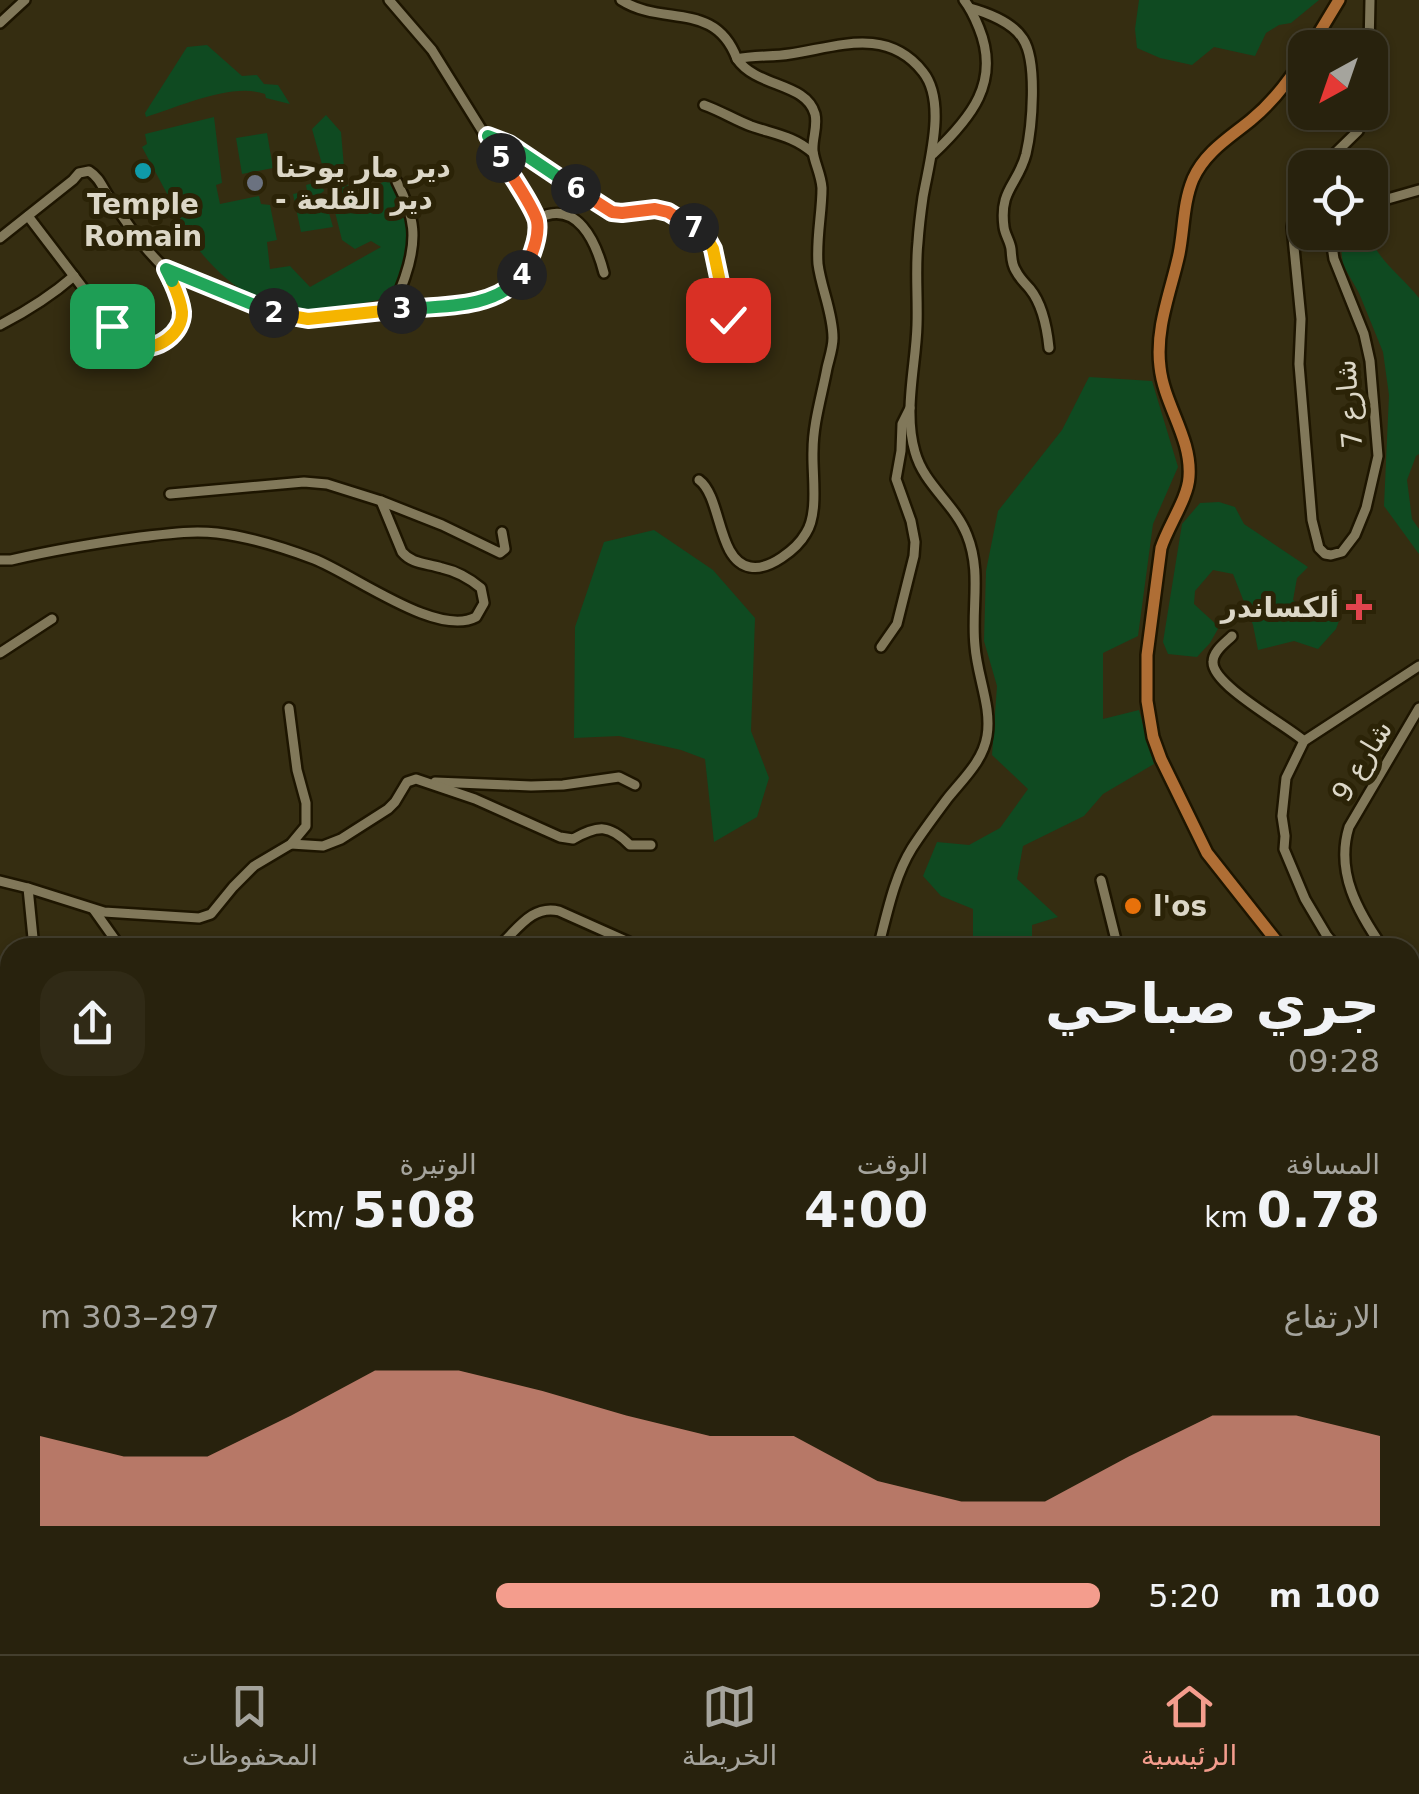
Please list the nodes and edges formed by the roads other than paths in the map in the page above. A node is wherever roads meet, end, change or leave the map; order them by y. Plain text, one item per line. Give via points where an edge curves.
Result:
1 (24, 0) edge
2 (389, 0) edge
3 (621, 0) edge
4 (1339, 0) edge
5 (1370, 0) edge
6 (967, 4) edge
7 (0, 23) edge
8 (1321, 30) edge
9 (1370, 30) edge
10 (737, 59) junction
11 (1288, 80) edge
12 (704, 105) dead end
13 (1358, 130) edge
14 (488, 136) junction
15 (1338, 150) edge
16 (813, 154) junction
17 (933, 154) junction
18 (397, 182) dead end
19 (1419, 190) edge
20 (1388, 199) edge
21 (28, 216) junction
22 (537, 219) junction
23 (0, 238) edge
24 (1293, 250) edge
25 (1333, 250) edge
26 (166, 269) junction
27 (604, 273) dead end
28 (74, 276) junction
29 (400, 309) junction
30 (728, 320) dead end
31 (0, 325) edge
32 (1049, 348) dead end
33 (911, 405) junction
34 (699, 480) dead end
35 (170, 494) dead end
36 (381, 501) junction
37 (502, 532) dead end
38 (0, 560) edge
39 (52, 619) dead end
40 (1232, 636) dead end
41 (880, 647) dead end
42 (0, 653) edge
43 (1419, 666) edge
44 (288, 708) dead end
45 (1419, 708) edge
46 (1304, 741) junction
47 (428, 783) junction
48 (634, 785) dead end
49 (291, 844) junction
50 (651, 845) dead end
51 (1101, 880) dead end
52 (0, 881) edge
53 (28, 888) junction
54 (94, 910) junction
55 (33, 938) edge
56 (114, 938) edge
57 (507, 938) edge
58 (619, 938) edge
59 (881, 938) edge
60 (1116, 938) edge
61 (1274, 938) edge
62 (1329, 938) edge
63 (1377, 938) edge

1 - 7 street
2 - 14 street via 432,50
3 - 10 street via 641,10 708,21
4 - 8 main road
5 - 9 street
6 - 17 street via 987,48 986,75 967,116
6 - 32 street via 1015,30 1026,45 1033,94 1028,140 1003,218 1012,264 1044,318
10 - 16 street via 752,74 809,100 816,115
10 - 17 street via 848,42 894,50 931,85
11 - 61 main road via 1208,155 1186,202 1159,354 1190,475 1161,548 1146,679 1153,737 1207,853
12 - 16 street via 780,133
13 - 15 street
14 - 22 street
14 - 30 street via 612,212 655,209 698,231 713,249
16 - 34 street via 822,188 818,266 833,338 806,533 776,562 747,567 736,560
17 - 33 street via 916,259
18 - 29 street via 414,233
19 - 20 street
21 - 23 street
21 - 26 street via 90,171
21 - 28 street
22 - 27 street via 554,213 576,220 595,244
22 - 29 street via 530,259 511,288 475,302
24 - 25 street, شارع 7 via 1312,520 1325,554 1342,552 1354,535 1378,456 1370,361
26 - 28 street via 182,316 166,340 148,347 119,334
26 - 29 street via 292,318
28 - 31 street
33 - 41 street via 902,424 896,479 912,521 914,556 897,624
33 - 59 street via 919,464 957,515 975,560 975,652 988,731 981,756 910,852
35 - 36 street via 304,482
36 - 37 street via 500,554
36 - 38 street via 404,556 446,568 480,588 484,603 476,617 461,622 410,611 335,568 270,543 215,533
39 - 42 street
40 - 46 street via 1215,654 1215,672
43 - 46 street
44 - 49 street via 307,816
45 - 63 street, شارع 9 via 1346,837 1349,889
46 - 62 street via 1286,778 1284,849
47 - 48 street via 531,786 619,777
47 - 49 street via 407,782 388,809 330,844
47 - 50 street via 560,837 574,839 593,828 617,832 630,845
49 - 54 street via 254,866 206,917
51 - 60 street
52 - 53 street
53 - 54 street
53 - 55 street
54 - 56 street
57 - 58 street via 527,918 552,909

